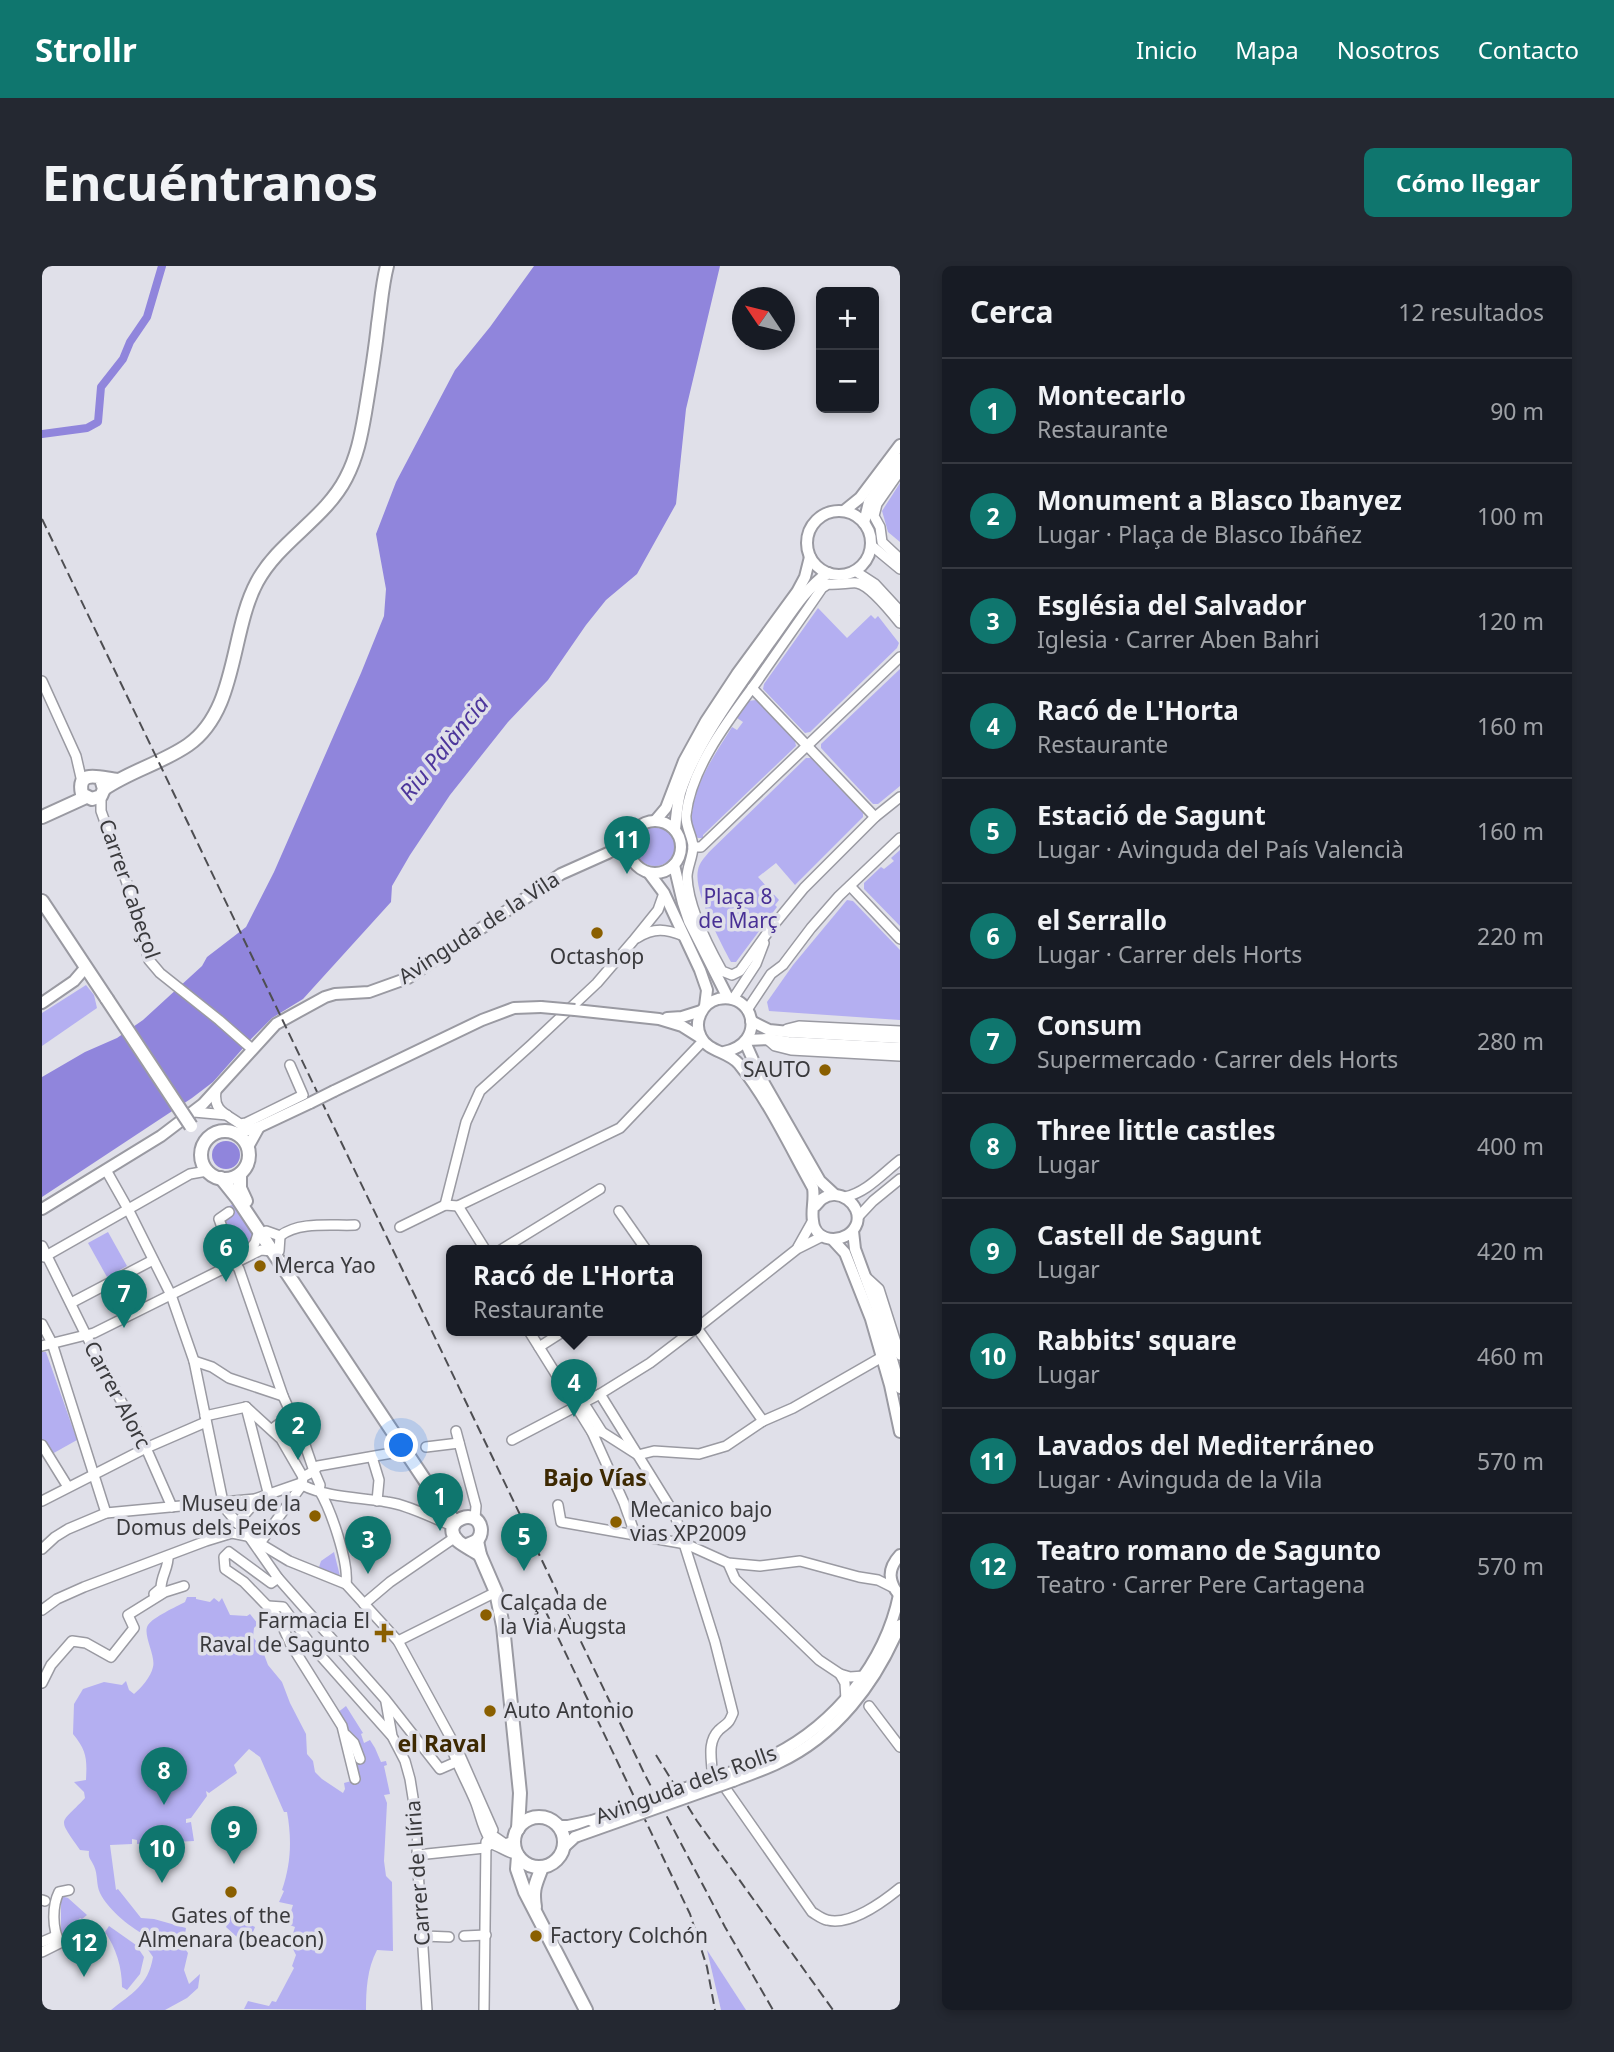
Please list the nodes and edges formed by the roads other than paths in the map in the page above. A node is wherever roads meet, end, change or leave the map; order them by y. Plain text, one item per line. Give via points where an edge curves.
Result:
1 (385, 269) edge
2 (900, 445) edge
3 (899, 466) edge
4 (844, 511) junction
5 (864, 523) junction
6 (871, 545) junction
7 (810, 557) junction
8 (900, 559) edge
9 (900, 569) edge
10 (828, 573) junction
11 (856, 577) junction
12 (885, 599) junction
13 (900, 611) edge
14 (900, 623) edge
15 (900, 657) edge
16 (42, 681) edge
17 (752, 688) junction
18 (807, 746) junction
19 (92, 788) junction
20 (900, 797) edge
21 (42, 817) edge
22 (875, 817) junction
23 (655, 821) junction
24 (675, 830) junction
25 (900, 838) edge
26 (630, 840) junction
27 (693, 847) junction
28 (608, 853) junction
29 (632, 860) junction
30 (674, 865) junction
31 (649, 873) junction
32 (849, 886) junction
33 (664, 893) junction
34 (42, 901) edge
35 (768, 932) junction
36 (684, 936) junction
37 (900, 939) edge
38 (633, 942) junction
39 (89, 971) junction
40 (731, 999) junction
41 (42, 1003) edge
42 (703, 1009) junction
43 (747, 1010) junction
44 (659, 1019) junction
45 (751, 1021) junction
46 (779, 1031) junction
47 (900, 1031) edge
48 (900, 1038) edge
49 (766, 1039) junction
50 (702, 1040) junction
51 (746, 1041) junction
52 (900, 1048) edge
53 (252, 1049) junction
54 (724, 1052) junction
55 (900, 1056) edge
56 (290, 1065) dead end
57 (216, 1091) junction
58 (194, 1112) junction
59 (228, 1115) junction
60 (191, 1126) junction
61 (259, 1128) junction
62 (213, 1133) junction
63 (237, 1133) junction
64 (248, 1147) junction
65 (202, 1149) junction
66 (900, 1160) edge
67 (106, 1170) junction
68 (207, 1171) junction
69 (240, 1174) junction
70 (221, 1178) junction
71 (900, 1179) edge
72 (600, 1189) dead end
73 (834, 1195) junction
74 (845, 1197) junction
75 (445, 1205) junction
76 (458, 1206) junction
77 (814, 1208) junction
78 (42, 1209) edge
79 (128, 1209) junction
80 (619, 1211) dead end
81 (229, 1212) dead end
82 (858, 1217) junction
83 (813, 1222) junction
84 (355, 1225) dead end
85 (400, 1227) dead end
86 (262, 1231) junction
87 (853, 1231) junction
88 (280, 1236) junction
89 (828, 1238) junction
90 (482, 1245) edge
91 (509, 1245) edge
92 (643, 1245) edge
93 (797, 1248) junction
94 (275, 1251) junction
95 (44, 1253) edge
96 (153, 1260) junction
97 (235, 1263) junction
98 (866, 1277) junction
99 (171, 1295) junction
100 (71, 1303) junction
101 (702, 1321) edge
102 (42, 1324) edge
103 (86, 1335) junction
104 (702, 1335) edge
105 (532, 1336) edge
106 (556, 1336) edge
107 (684, 1336) edge
108 (47, 1345) edge
109 (539, 1347) junction
110 (900, 1355) edge
111 (882, 1357) junction
112 (194, 1361) junction
113 (900, 1388) edge
114 (600, 1394) junction
115 (283, 1396) junction
116 (580, 1405) junction
117 (246, 1407) junction
118 (292, 1414) junction
119 (205, 1419) junction
120 (763, 1421) junction
121 (272, 1429) junction
122 (456, 1431) dead end
123 (592, 1432) junction
124 (602, 1432) junction
125 (900, 1432) edge
126 (512, 1440) dead end
127 (459, 1443) junction
128 (42, 1445) edge
129 (426, 1447) dead end
130 (146, 1448) junction
131 (404, 1449) junction
132 (638, 1455) junction
133 (372, 1457) junction
134 (314, 1471) junction
135 (95, 1475) junction
136 (302, 1482) junction
137 (68, 1487) junction
138 (319, 1490) junction
139 (269, 1496) junction
140 (256, 1499) junction
141 (42, 1501) edge
142 (377, 1501) junction
143 (223, 1503) junction
144 (558, 1505) dead end
145 (172, 1507) junction
146 (106, 1513) junction
147 (475, 1518) junction
148 (237, 1523) junction
149 (455, 1526) junction
150 (635, 1534) junction
151 (249, 1537) junction
152 (260, 1543) junction
153 (472, 1543) junction
154 (686, 1544) junction
155 (42, 1549) edge
156 (900, 1555) edge
157 (168, 1556) junction
158 (728, 1563) junction
159 (890, 1573) junction
160 (278, 1578) junction
161 (878, 1580) junction
162 (346, 1584) junction
163 (184, 1586) dead end
164 (496, 1592) junction
165 (897, 1593) edge
166 (146, 1604) junction
167 (364, 1604) junction
168 (268, 1606) junction
169 (42, 1610) edge
170 (900, 1625) edge
171 (398, 1640) junction
172 (840, 1674) junction
173 (863, 1676) junction
174 (42, 1683) edge
175 (385, 1699) junction
176 (849, 1702) junction
177 (869, 1706) dead end
178 (344, 1734) junction
179 (392, 1737) junction
180 (452, 1743) junction
181 (900, 1746) edge
182 (360, 1759) dead end
183 (456, 1762) junction
184 (355, 1779) dead end
185 (520, 1793) junction
186 (541, 1817) junction
187 (564, 1826) junction
188 (490, 1835) junction
189 (516, 1845) junction
190 (485, 1848) junction
191 (563, 1848) junction
192 (417, 1855) junction
193 (542, 1867) junction
194 (900, 1888) edge
195 (69, 1891) dead end
196 (536, 1912) junction
197 (486, 1935) junction
198 (56, 1936) junction
199 (424, 1936) junction
200 (464, 1936) dead end
201 (449, 1937) dead end
202 (42, 1942) edge
203 (42, 1952) edge
204 (428, 2010) edge
205 (484, 2010) edge
206 (586, 2010) edge

1 - 19 main road via 359,447 334,497 280,550 260,577 244,613 214,716 188,745
2 - 4 street via 860,498
3 - 5 street via 869,502
3 - 8 street via 874,516 882,541
4 - 5 street
4 - 7 street via 829,512 812,526 807,543
5 - 6 street
6 - 9 street
6 - 11 street
7 - 10 street
7 - 23 street via 797,592 706,721 666,808
10 - 11 street
10 - 24 street via 803,597 713,727 680,793
11 - 12 street via 875,584
11 - 17 street via 822,589
12 - 13 street
12 - 14 street
15 - 18 street
16 - 19 street, Carrer Cabeçol
17 - 18 street
17 - 27 street via 716,741 690,796 686,823
18 - 22 street
18 - 27 street via 701,847
19 - 21 main road
19 - 53 street, Carrer Cabeçol via 149,960
20 - 22 street
22 - 35 street via 804,888
23 - 24 street
23 - 26 street via 639,827
24 - 30 street via 681,849
25 - 32 street
26 - 28 street, Avinguda de la Vila
26 - 29 street
27 - 35 street via 687,872 691,899 722,971 732,975 740,971
28 - 29 street
28 - 53 street, Avinguda de la Vila via 561,874 408,978 369,992 335,994 315,1001 276,1024
29 - 31 street
30 - 31 street
30 - 40 street via 689,921
31 - 33 street
32 - 37 street
32 - 43 street via 771,974
33 - 36 street
33 - 38 street via 658,910
34 - 39 main road
35 - 40 street via 756,964
36 - 38 street via 652,930
36 - 42 street via 707,990
38 - 75 street via 597,983 480,1091 466,1122
39 - 41 street
39 - 60 main road, bridge
40 - 42 street via 715,999
40 - 43 street
42 - 44 street
42 - 50 street via 698,1020
43 - 45 street
44 - 50 street via 682,1026
44 - 61 street, bridge via 541,1007 514,1009 482,1020
45 - 46 street
45 - 51 street
46 - 47 street via 799,1026
46 - 48 street
49 - 51 street
49 - 52 street
49 - 55 street via 791,1050
50 - 54 street
50 - 76 street via 620,1128
51 - 54 street
51 - 73 street via 761,1078 820,1181
53 - 57 street, Avinguda de la Vila
54 - 77 street via 754,1084 813,1188
56 - 59 street via 303,1095 246,1123
57 - 58 street, Avinguda de la Vila
57 - 59 street via 217,1107
58 - 59 street
58 - 67 street, Avinguda de la Vila
60 - 62 main road
60 - 65 main road
61 - 63 street
61 - 64 street
62 - 63 main road
62 - 65 main road
63 - 64 main road
64 - 69 main road via 250,1156
65 - 68 main road
66 - 74 street via 864,1190
67 - 78 street, Avinguda de la Vila
67 - 79 street
68 - 70 main road
68 - 79 street via 190,1174
69 - 70 main road
69 - 86 main road via 242,1195
70 - 86 main road
71 - 82 street
72 - 91 street
73 - 74 street
73 - 77 street via 822,1198
74 - 82 street
75 - 76 street
75 - 85 street
76 - 90 street
77 - 83 street
79 - 95 street
79 - 96 street
80 - 92 street
81 - 97 street via 219,1219
82 - 87 street
83 - 89 street
83 - 93 street
84 - 88 street via 288,1229
86 - 88 street
86 - 94 main road
86 - 97 street
87 - 89 street via 844,1238
87 - 98 street
88 - 94 street
89 - 93 street
89 - 111 street via 845,1253
93 - 101 street
94 - 97 street via 261,1250
94 - 131 main road
94 - 149 main road via 419,1462
95 - 100 street, Carrer Alorc
96 - 99 street
96 - 100 street
97 - 99 street
97 - 115 street
98 - 110 street via 879,1289
98 - 113 street
99 - 103 street
99 - 112 street
100 - 103 street, Carrer Alorc
102 - 108 street
103 - 108 street
103 - 130 street, Carrer Alorc
104 - 120 street
105 - 109 street
106 - 109 street
107 - 114 street
108 - 135 street
109 - 116 street
111 - 120 street
111 - 125 street
112 - 115 street
112 - 119 street
114 - 116 street
114 - 132 street
115 - 118 street
116 - 123 street
116 - 124 street
116 - 126 street
117 - 119 street
117 - 121 street
117 - 139 street
118 - 121 street
118 - 134 street
119 - 130 street
119 - 143 street
120 - 132 street via 713,1451
121 - 136 street via 288,1449
122 - 127 street
123 - 124 street
123 - 150 street
124 - 132 street
127 - 129 street
127 - 147 street
128 - 137 street
130 - 135 street
130 - 145 street, Carrer Alorc
131 - 133 street
131 - 149 main road
132 - 154 street via 675,1516
133 - 134 street via 318,1466
133 - 142 street via 379,1480
134 - 136 street
134 - 138 street
135 - 137 street
135 - 146 street
136 - 138 street
136 - 139 street
136 - 152 street
137 - 141 street
138 - 142 street via 330,1496
138 - 162 street via 333,1519 346,1565
139 - 140 street
140 - 143 street
140 - 148 street
142 - 149 street
143 - 145 street
143 - 148 street
144 - 150 street via 561,1522
145 - 146 street
146 - 155 street via 68,1529
147 - 149 main road via 467,1516
147 - 153 main road via 481,1535
148 - 151 street
149 - 153 main road via 460,1544
149 - 167 street
150 - 154 street
151 - 152 street
151 - 157 street via 232,1533
151 - 160 street
152 - 162 street via 289,1561
153 - 164 main road
154 - 158 street
154 - 194 street via 733,1713 713,1737 712,1769 812,1912 826,1920 842,1921
156 - 159 street
157 - 166 street via 161,1588
157 - 169 street via 84,1587
158 - 161 street via 760,1566 800,1561
158 - 172 street via 735,1579 819,1660
159 - 161 street
159 - 165 street
160 - 168 street via 271,1583 229,1552 224,1557 225,1569
160 - 175 street
161 - 165 street
162 - 167 street
163 - 166 street
164 - 171 street
164 - 185 main road
165 - 173 street, Avinguda dels Rolls via 896,1609 882,1644
166 - 174 street via 128,1615 134,1628 111,1657 72,1641
167 - 171 street
168 - 178 street
168 - 179 street via 283,1607
170 - 176 street, Avinguda dels Rolls via 873,1679
171 - 180 street
172 - 173 street
172 - 176 street
173 - 176 street, Avinguda dels Rolls
175 - 179 street, Carrer de Llíria
175 - 183 street via 440,1769
176 - 187 street, Avinguda dels Rolls, bridge via 774,1755 592,1821
176 - 191 street, Avinguda dels Rolls, bridge via 834,1725 779,1763 575,1837
177 - 181 street
178 - 182 street via 354,1743
178 - 184 street
179 - 192 street, Carrer de Llíria via 410,1779
180 - 183 street
180 - 188 street via 482,1802
183 - 188 street
185 - 186 main road via 525,1805
185 - 189 main road
186 - 187 main road
186 - 189 main road via 524,1822
187 - 191 main road
188 - 189 street
188 - 190 street
189 - 190 street via 511,1854 498,1845
189 - 193 main road via 524,1863
189 - 196 main road via 517,1869
190 - 192 street
190 - 197 street
191 - 193 main road via 552,1864
192 - 199 street, Carrer de Llíria
193 - 196 main road via 533,1894
195 - 198 street via 59,1892 54,1902
196 - 206 main road
197 - 200 street
197 - 205 street
198 - 202 street
198 - 203 street via 60,1943
199 - 201 street
199 - 204 street, Carrer de Llíria

